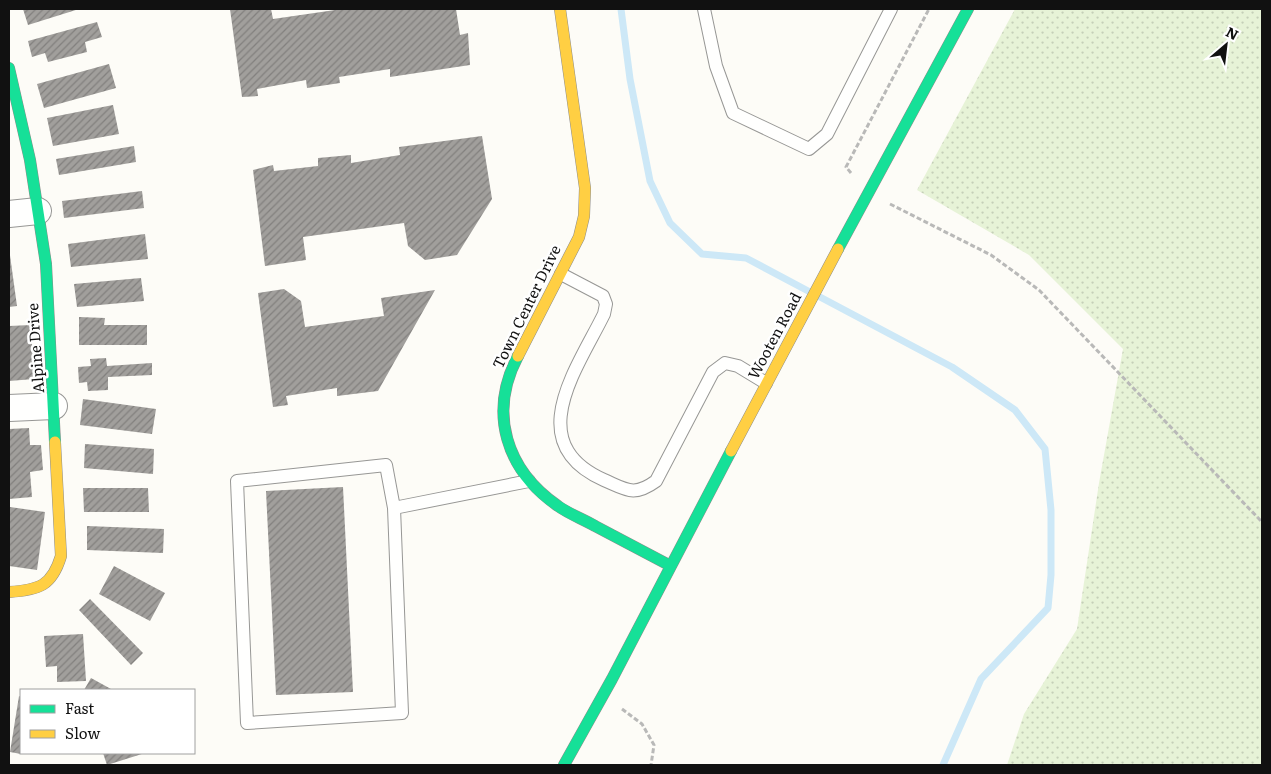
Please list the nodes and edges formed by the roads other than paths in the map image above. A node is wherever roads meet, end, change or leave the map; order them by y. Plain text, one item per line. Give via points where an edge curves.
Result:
1 (560, 9) edge
2 (704, 9) edge
3 (891, 9) edge
4 (968, 9) edge
5 (9, 68) edge
6 (38, 211) junction
7 (9, 214) edge
8 (561, 274) junction
9 (766, 383) junction
10 (54, 406) junction
11 (9, 408) edge
12 (528, 481) junction
13 (394, 508) junction
14 (669, 565) junction
15 (9, 592) edge
16 (564, 765) edge

1 - 8 street, Town Center Drive via 585,188 584,216
2 - 3 lane via 716,66 733,113 808,149 827,134
4 - 9 street, Wooten Road
5 - 6 street, Alpine Drive
6 - 7 street
6 - 10 street, Alpine Drive via 46,264
8 - 9 lane via 603,296 606,304 563,397 559,421 572,457 591,474 628,491 642,490 656,481 713,372 726,363 738,366
8 - 12 street, Town Center Drive via 510,371 504,395 503,419 508,444
9 - 14 street, Wooten Road
10 - 11 street
10 - 15 street, Alpine Drive via 61,556 57,573 45,586
12 - 13 lane
12 - 14 street, Town Center Drive via 558,506
13 - 13 lane via 402,713 247,723 237,481 386,466
14 - 16 street, Wooten Road via 612,679

